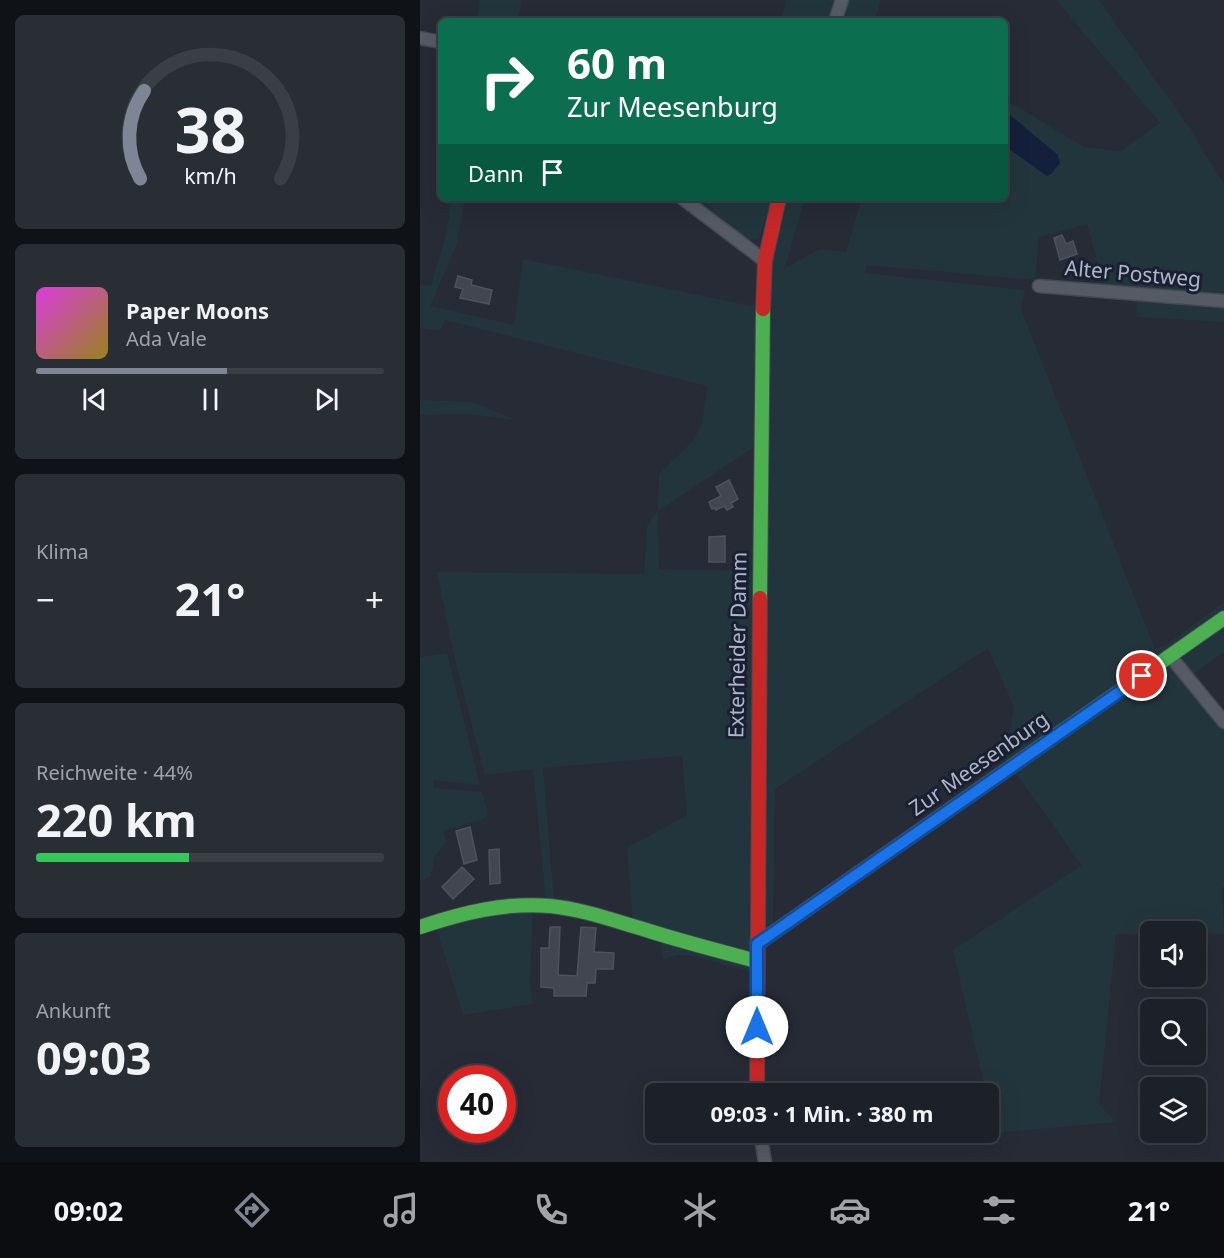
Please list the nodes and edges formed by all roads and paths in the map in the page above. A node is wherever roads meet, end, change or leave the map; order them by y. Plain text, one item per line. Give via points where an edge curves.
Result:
1 (842, 0) edge
2 (836, 18) edge
3 (420, 38) edge
4 (438, 41) edge
5 (686, 201) edge
6 (778, 201) edge
7 (765, 261) junction
8 (1040, 286) dead end
9 (1224, 301) edge
10 (1224, 618) edge
11 (1170, 656) junction
12 (1224, 722) edge
13 (420, 927) edge
14 (757, 944) junction
15 (757, 961) junction
16 (757, 1083) edge
17 (762, 1143) edge
18 (765, 1162) edge

1 - 2 street
3 - 4 street
5 - 7 street
6 - 7 street, Exterheider Damm
7 - 14 street, Exterheider Damm
8 - 9 street, Alter Postweg
10 - 11 street, Zur Meesenburg
11 - 12 street
11 - 14 street, Zur Meesenburg
13 - 15 street via 472,910 509,905 567,908
14 - 15 street, Exterheider Damm
15 - 16 street, Exterheider Damm
17 - 18 street

